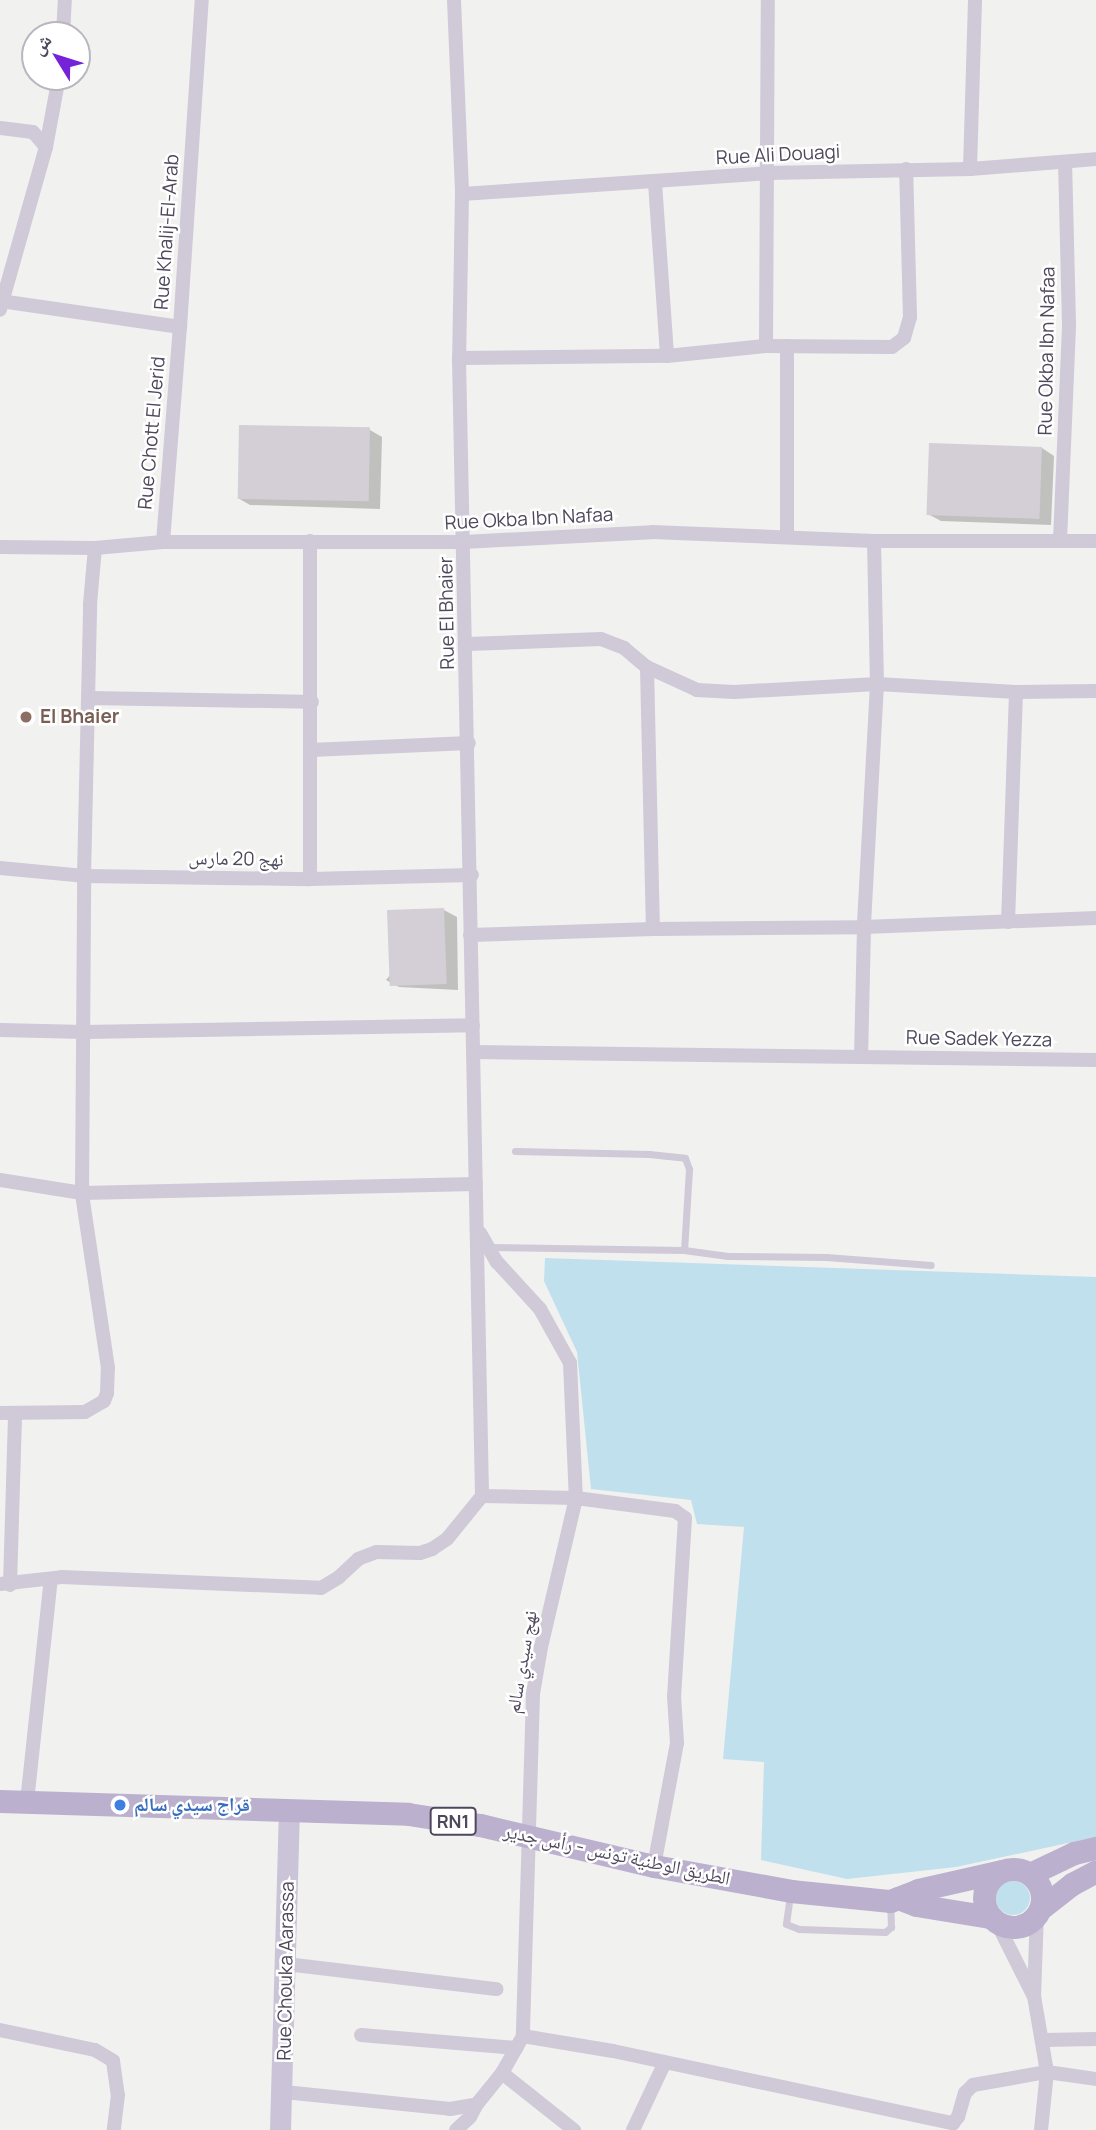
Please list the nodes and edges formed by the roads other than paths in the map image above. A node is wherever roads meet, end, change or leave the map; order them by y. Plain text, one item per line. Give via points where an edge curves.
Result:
1 (65, 0) edge
2 (202, 0) edge
3 (454, 0) edge
4 (768, 0) edge
5 (975, 0) edge
6 (64, 21) edge
7 (56, 91) edge
8 (0, 128) edge
9 (46, 147) junction
10 (1096, 159) edge
11 (1065, 162) junction
12 (906, 169) junction
13 (970, 169) junction
14 (768, 173) junction
15 (656, 183) junction
16 (461, 194) junction
17 (1, 304) edge
18 (180, 327) junction
19 (766, 346) junction
20 (788, 346) junction
21 (667, 355) junction
22 (460, 358) junction
23 (787, 537) junction
24 (310, 541) junction
25 (874, 541) junction
26 (1060, 541) junction
27 (1096, 541) edge
28 (163, 542) junction
29 (464, 542) junction
30 (0, 547) edge
31 (95, 548) junction
32 (467, 644) junction
33 (647, 667) junction
34 (877, 684) junction
35 (1096, 691) edge
36 (1016, 692) junction
37 (90, 698) junction
38 (312, 702) junction
39 (469, 743) junction
40 (312, 750) junction
41 (0, 868) edge
42 (472, 875) junction
43 (84, 876) junction
44 (310, 879) junction
45 (1096, 918) edge
46 (1009, 922) junction
47 (864, 927) junction
48 (653, 929) junction
49 (470, 935) junction
50 (473, 1025) junction
51 (0, 1030) edge
52 (85, 1032) junction
53 (473, 1052) junction
54 (861, 1057) junction
55 (1096, 1060) edge
56 (515, 1151) dead end
57 (0, 1180) edge
58 (476, 1184) junction
59 (82, 1193) junction
60 (477, 1225) junction
61 (486, 1247) junction
62 (684, 1250) junction
63 (932, 1265) dead end
64 (0, 1413) edge
65 (15, 1413) junction
66 (482, 1496) junction
67 (576, 1498) junction
68 (51, 1579) junction
69 (5, 1585) edge
70 (0, 1801) edge
71 (27, 1802) junction
72 (289, 1812) junction
73 (530, 1836) junction
74 (1096, 1848) edge
75 (654, 1866) junction
76 (1002, 1871) junction
77 (1096, 1871) edge
78 (1030, 1874) junction
79 (791, 1891) junction
80 (894, 1900) junction
81 (1039, 1912) junction
82 (994, 1919) junction
83 (286, 1964) junction
84 (497, 1989) dead end
85 (1034, 1996) junction
86 (0, 2030) edge
87 (361, 2035) dead end
88 (1096, 2039) edge
89 (1044, 2040) junction
90 (520, 2042) junction
91 (664, 2064) junction
92 (1047, 2072) junction
93 (502, 2073) junction
94 (1096, 2079) edge
95 (284, 2092) junction
96 (477, 2104) junction
97 (114, 2130) edge
98 (281, 2130) edge
99 (456, 2130) edge
100 (574, 2130) edge
101 (633, 2130) edge
102 (1041, 2130) edge

1 - 6 street
2 - 18 street, Rue Khalij-El-Arab
3 - 16 street, Rue El Bhaier
4 - 14 street
5 - 13 street
7 - 9 street
8 - 9 street via 33,132
9 - 17 street
10 - 11 street, Rue Ali Douagi
11 - 13 street, Rue Ali Douagi
11 - 26 street, Rue Okba Ibn Nafaa via 1069,324
12 - 13 street, Rue Ali Douagi
12 - 14 street, Rue Ali Douagi
12 - 20 street via 910,317 904,338 892,347 869,349
14 - 15 street, Rue Ali Douagi
14 - 19 street
15 - 16 street, Rue Ali Douagi
15 - 21 street
16 - 22 street, Rue El Bhaier
17 - 18 street, Rue Khalij-El-Arab
18 - 28 street, Rue Chott El Jerid
19 - 20 street
19 - 21 street
20 - 23 street
21 - 22 street
22 - 29 street, Rue El Bhaier
23 - 25 street, Rue Okba Ibn Nafaa
23 - 29 street, Rue Okba Ibn Nafaa via 652,532
24 - 28 street, Rue Okba Ibn Nafaa
24 - 29 street, Rue Okba Ibn Nafaa
24 - 38 street
25 - 26 street, Rue Okba Ibn Nafaa
25 - 34 street
26 - 27 street, Rue Okba Ibn Nafaa
28 - 31 street, Rue Okba Ibn Nafaa
29 - 32 street, Rue El Bhaier
30 - 31 street, Rue Okba Ibn Nafaa
31 - 37 street
32 - 33 street via 601,639 624,648
32 - 39 street, Rue El Bhaier
33 - 34 street via 697,690
33 - 48 street
34 - 36 street
34 - 47 street
35 - 36 street
36 - 46 street
37 - 38 street
37 - 43 street
38 - 40 street
39 - 40 street
39 - 42 street, Rue El Bhaier
40 - 44 street
41 - 43 street, نهج 20 مارس
42 - 44 street, نهج 20 مارس
42 - 49 street, Rue El Bhaier
43 - 44 street, نهج 20 مارس
43 - 52 street
45 - 46 street
46 - 47 street
47 - 48 street
47 - 54 street
48 - 49 street
49 - 50 street, Rue El Bhaier
50 - 52 street
50 - 53 street, Rue El Bhaier
51 - 52 street
52 - 59 street
53 - 54 street, Rue Sadek Yezza
53 - 58 street, Rue El Bhaier
54 - 55 street, Rue Sadek Yezza
56 - 62 lane via 685,1158 689,1169
57 - 59 street
58 - 59 street
58 - 60 street, Rue El Bhaier
59 - 65 street via 108,1368 107,1393 104,1401 85,1412
60 - 61 street, نهج سيدي سالم
60 - 66 street, Rue El Bhaier
61 - 62 lane
61 - 67 street, نهج سيدي سالم via 540,1309 570,1363
62 - 63 lane
64 - 65 street
65 - 69 street
66 - 67 street
66 - 68 street via 447,1539 432,1549 376,1552 358,1559 321,1588
67 - 73 street, نهج سيدي سالم via 533,1694
67 - 75 street via 675,1511 686,1522 674,1696 677,1742
68 - 69 street
68 - 71 street
70 - 71 main road, الطريق الوطنية تونس - رأس جدير / RN1
71 - 72 main road, الطريق الوطنية تونس - رأس جدير / RN1
72 - 73 main road, الطريق الوطنية تونس - رأس جدير / RN1 via 408,1814
72 - 83 main road, Rue Chouka Aarassa
73 - 75 main road, الطريق الوطنية تونس - رأس جدير / RN1
73 - 90 street, نهج سيدي سالم
74 - 78 main road
75 - 79 main road, الطريق الوطنية تونس - رأس جدير / RN1
76 - 78 main road, RN1
76 - 80 main road, الطريق الوطنية تونس - رأس جدير / RN1
76 - 82 main road via 985,1891
77 - 81 main road, RN1
78 - 81 main road via 1041,1890
79 - 80 main road, الطريق الوطنية تونس - رأس جدير / RN1
79 - 80 lane via 786,1924 799,1929 885,1932 891,1927
80 - 82 main road, الطريق الوطنية تونس - رأس جدير / RN1
81 - 82 main road, RN1 via 1031,1921 1014,1927
81 - 85 street
82 - 85 street
83 - 84 street
83 - 95 main road, Rue Chouka Aarassa
85 - 89 street
86 - 97 street via 95,2050 113,2061 118,2095
87 - 90 street
88 - 89 street
89 - 92 street
90 - 91 street via 613,2051
90 - 93 street
91 - 92 street via 953,2123 973,2085
91 - 101 street
92 - 94 street
92 - 102 street
93 - 96 street
93 - 100 street
95 - 96 street via 450,2109
95 - 98 main road, Rue Chouka Aarassa
96 - 99 street

